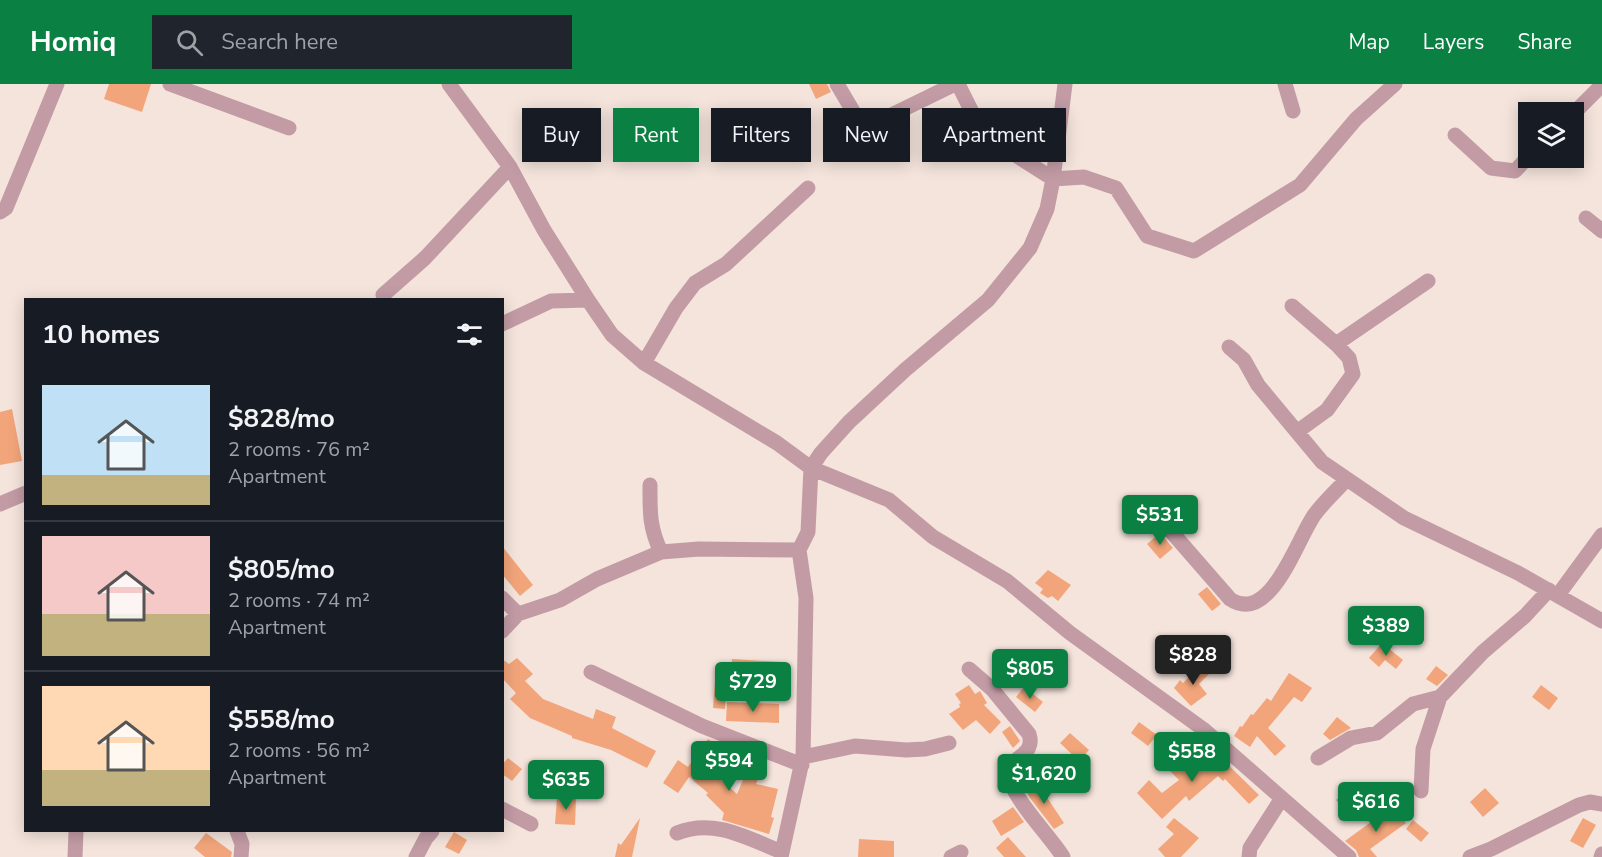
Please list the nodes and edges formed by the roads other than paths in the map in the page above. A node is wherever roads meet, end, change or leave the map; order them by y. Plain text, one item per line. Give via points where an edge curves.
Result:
1 (57, 84) edge
2 (170, 84) edge
3 (837, 84) edge
4 (956, 84) edge
5 (1065, 84) edge
6 (1285, 84) edge
7 (1395, 84) edge
8 (1602, 85) edge
9 (455, 86) edge
10 (1584, 103) edge
11 (1293, 111) dead end
12 (290, 128) dead end
13 (1455, 135) dead end
14 (510, 167) junction
15 (1518, 168) edge
16 (1053, 179) junction
17 (808, 188) dead end
18 (0, 212) edge
19 (1586, 218) dead end
20 (1602, 231) edge
21 (1428, 281) dead end
22 (382, 295) dead end
23 (588, 300) junction
24 (1292, 306) dead end
25 (504, 323) edge
26 (1336, 344) junction
27 (1228, 347) dead end
28 (644, 363) junction
29 (1298, 431) junction
30 (811, 468) junction
31 (1347, 480) junction
32 (650, 485) dead end
33 (24, 494) edge
34 (0, 504) edge
35 (1149, 506) dead end
36 (1602, 535) edge
37 (799, 550) junction
38 (661, 552) junction
39 (1554, 593) junction
40 (504, 600) edge
41 (518, 614) junction
42 (1602, 621) edge
43 (504, 629) edge
44 (969, 669) dead end
45 (591, 672) dead end
46 (1440, 697) junction
47 (949, 743) dead end
48 (1318, 758) dead end
49 (803, 761) junction
50 (1421, 791) dead end
51 (1282, 798) junction
52 (1602, 804) edge
53 (504, 810) edge
54 (531, 824) dead end
55 (76, 832) edge
56 (237, 832) edge
57 (431, 832) edge
58 (677, 833) dead end
59 (781, 855) edge
60 (75, 857) edge
61 (241, 857) edge
62 (416, 857) edge
63 (1063, 857) edge
64 (1249, 857) edge
65 (1349, 857) edge
66 (1470, 857) edge

1 - 18 street via 6,208
2 - 12 street
3 - 4 street via 860,123 869,126
4 - 16 street via 983,134
5 - 16 street
6 - 11 street
7 - 16 street via 1356,119 1300,185 1194,251 1147,236 1116,188 1084,177
8 - 10 street
9 - 14 street
13 - 15 street via 1491,168 1515,171
14 - 22 street via 425,258
14 - 23 street
16 - 30 street via 1040,228 1009,276 972,314 849,422
17 - 28 street via 726,264 695,283 675,308
19 - 20 street
21 - 26 street
23 - 25 street via 551,301
23 - 28 street via 612,335
24 - 26 street
26 - 29 street via 1349,358 1353,374 1327,410
27 - 29 street via 1244,360 1258,385
28 - 30 street via 777,443
29 - 31 street via 1322,462
30 - 37 street via 808,532
30 - 51 street via 889,500 933,537 1007,581 1070,633 1203,729
31 - 35 street via 1315,514 1280,580 1264,597 1246,605 1230,599
31 - 39 street via 1404,518
32 - 38 street via 651,526
33 - 34 street
36 - 39 street
37 - 38 street
37 - 49 street via 806,598
38 - 41 street via 597,579 561,600
39 - 42 street
39 - 46 street via 1483,652
40 - 41 street
41 - 43 street
44 - 63 street via 992,689 1029,734 1030,748 1012,765 1010,781
45 - 49 street via 702,726
46 - 48 street via 1413,704 1377,733 1351,738
46 - 50 street via 1423,749
47 - 49 street via 906,750 855,746
49 - 59 street
51 - 64 street via 1250,848
51 - 65 street
52 - 66 street via 1579,805
53 - 54 street
55 - 60 street
56 - 61 street
57 - 62 street
58 - 59 street via 691,827 729,831

